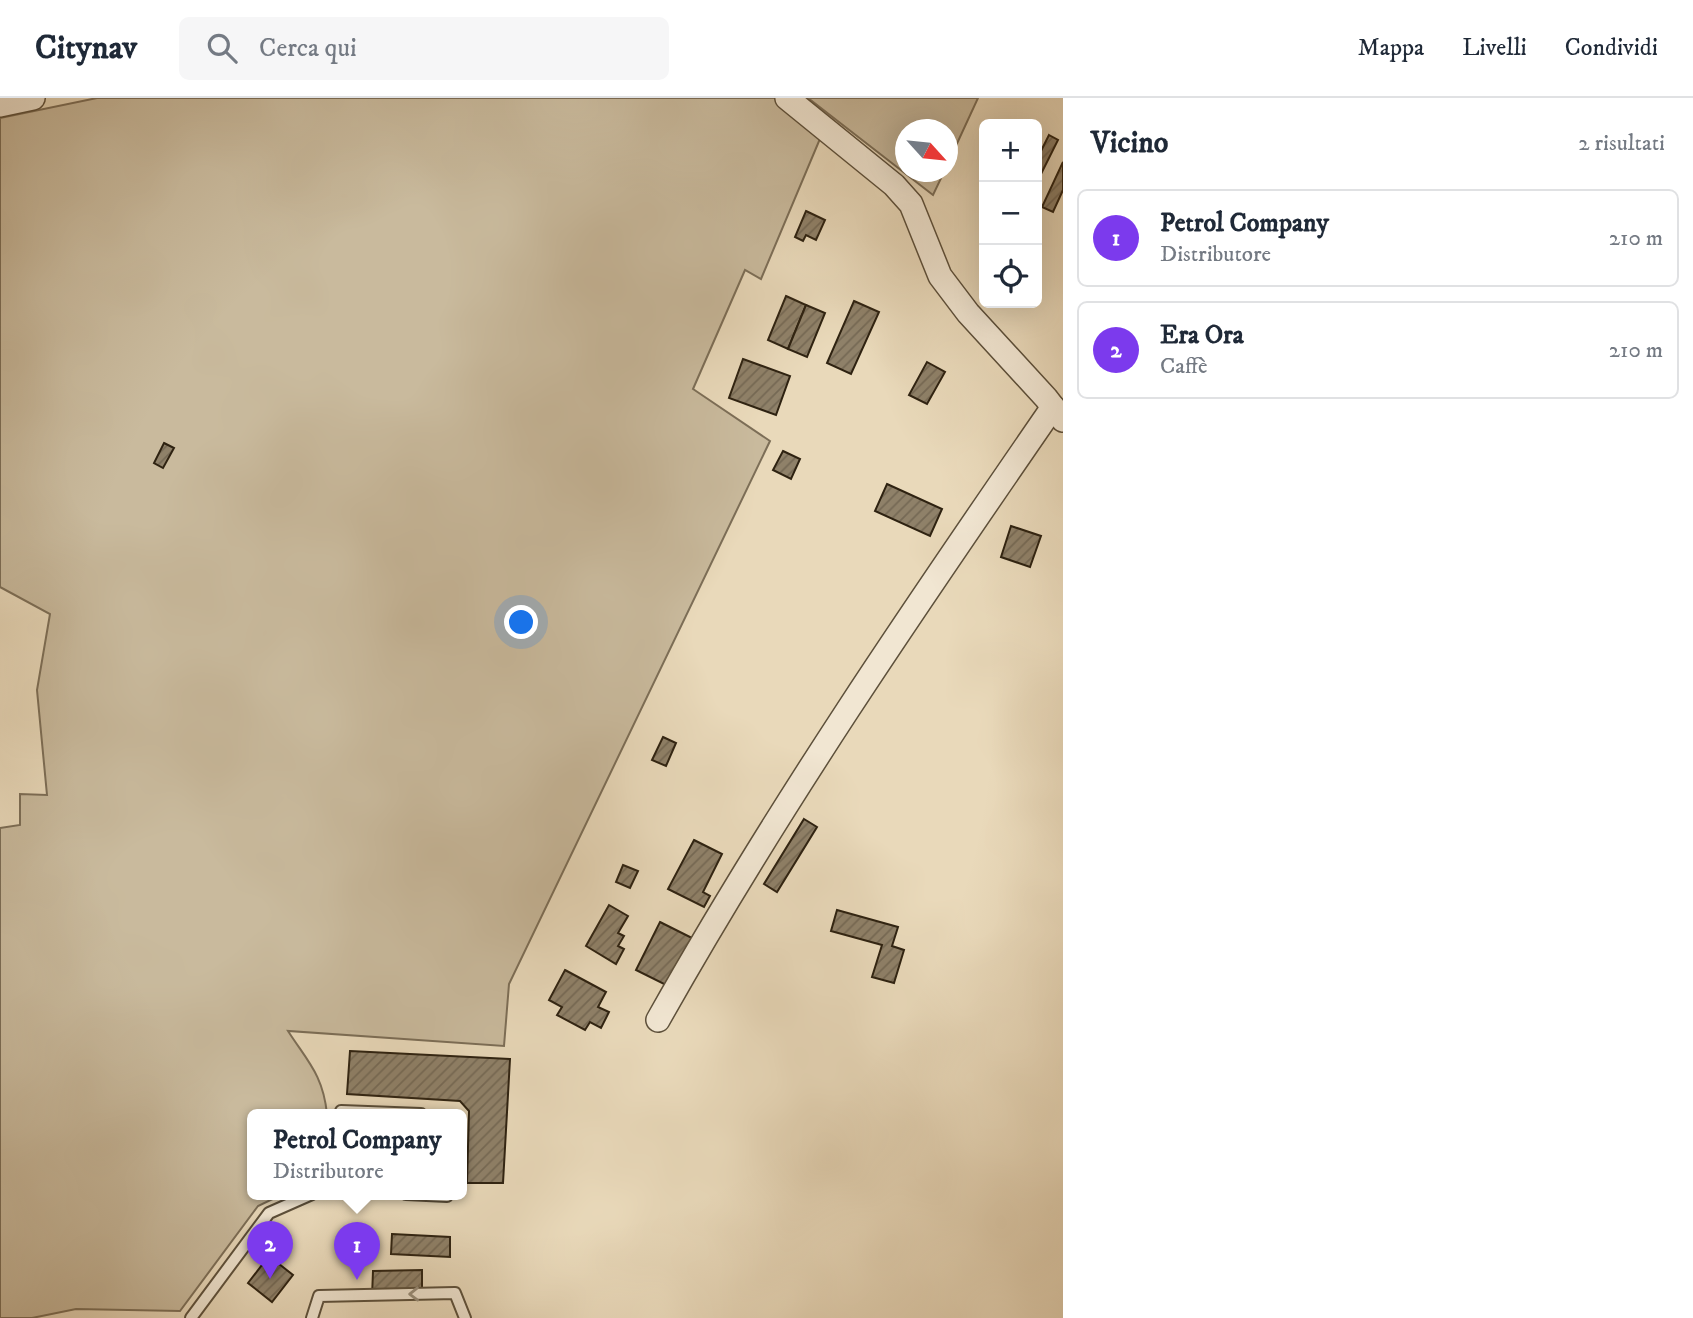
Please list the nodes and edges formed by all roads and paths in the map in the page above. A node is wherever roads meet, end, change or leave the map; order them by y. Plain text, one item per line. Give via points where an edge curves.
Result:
1 (33, 98) edge
2 (787, 98) edge
3 (0, 105) edge
4 (1058, 413) edge
5 (658, 1020) dead end
6 (293, 1200) edge
7 (191, 1318) edge
8 (312, 1318) edge
9 (465, 1318) edge

1 - 3 street
2 - 4 street via 911,204 940,276
4 - 5 street via 945,562 798,786
6 - 7 lane via 269,1213
9 -> 8 lane via 455,1293 319,1296

